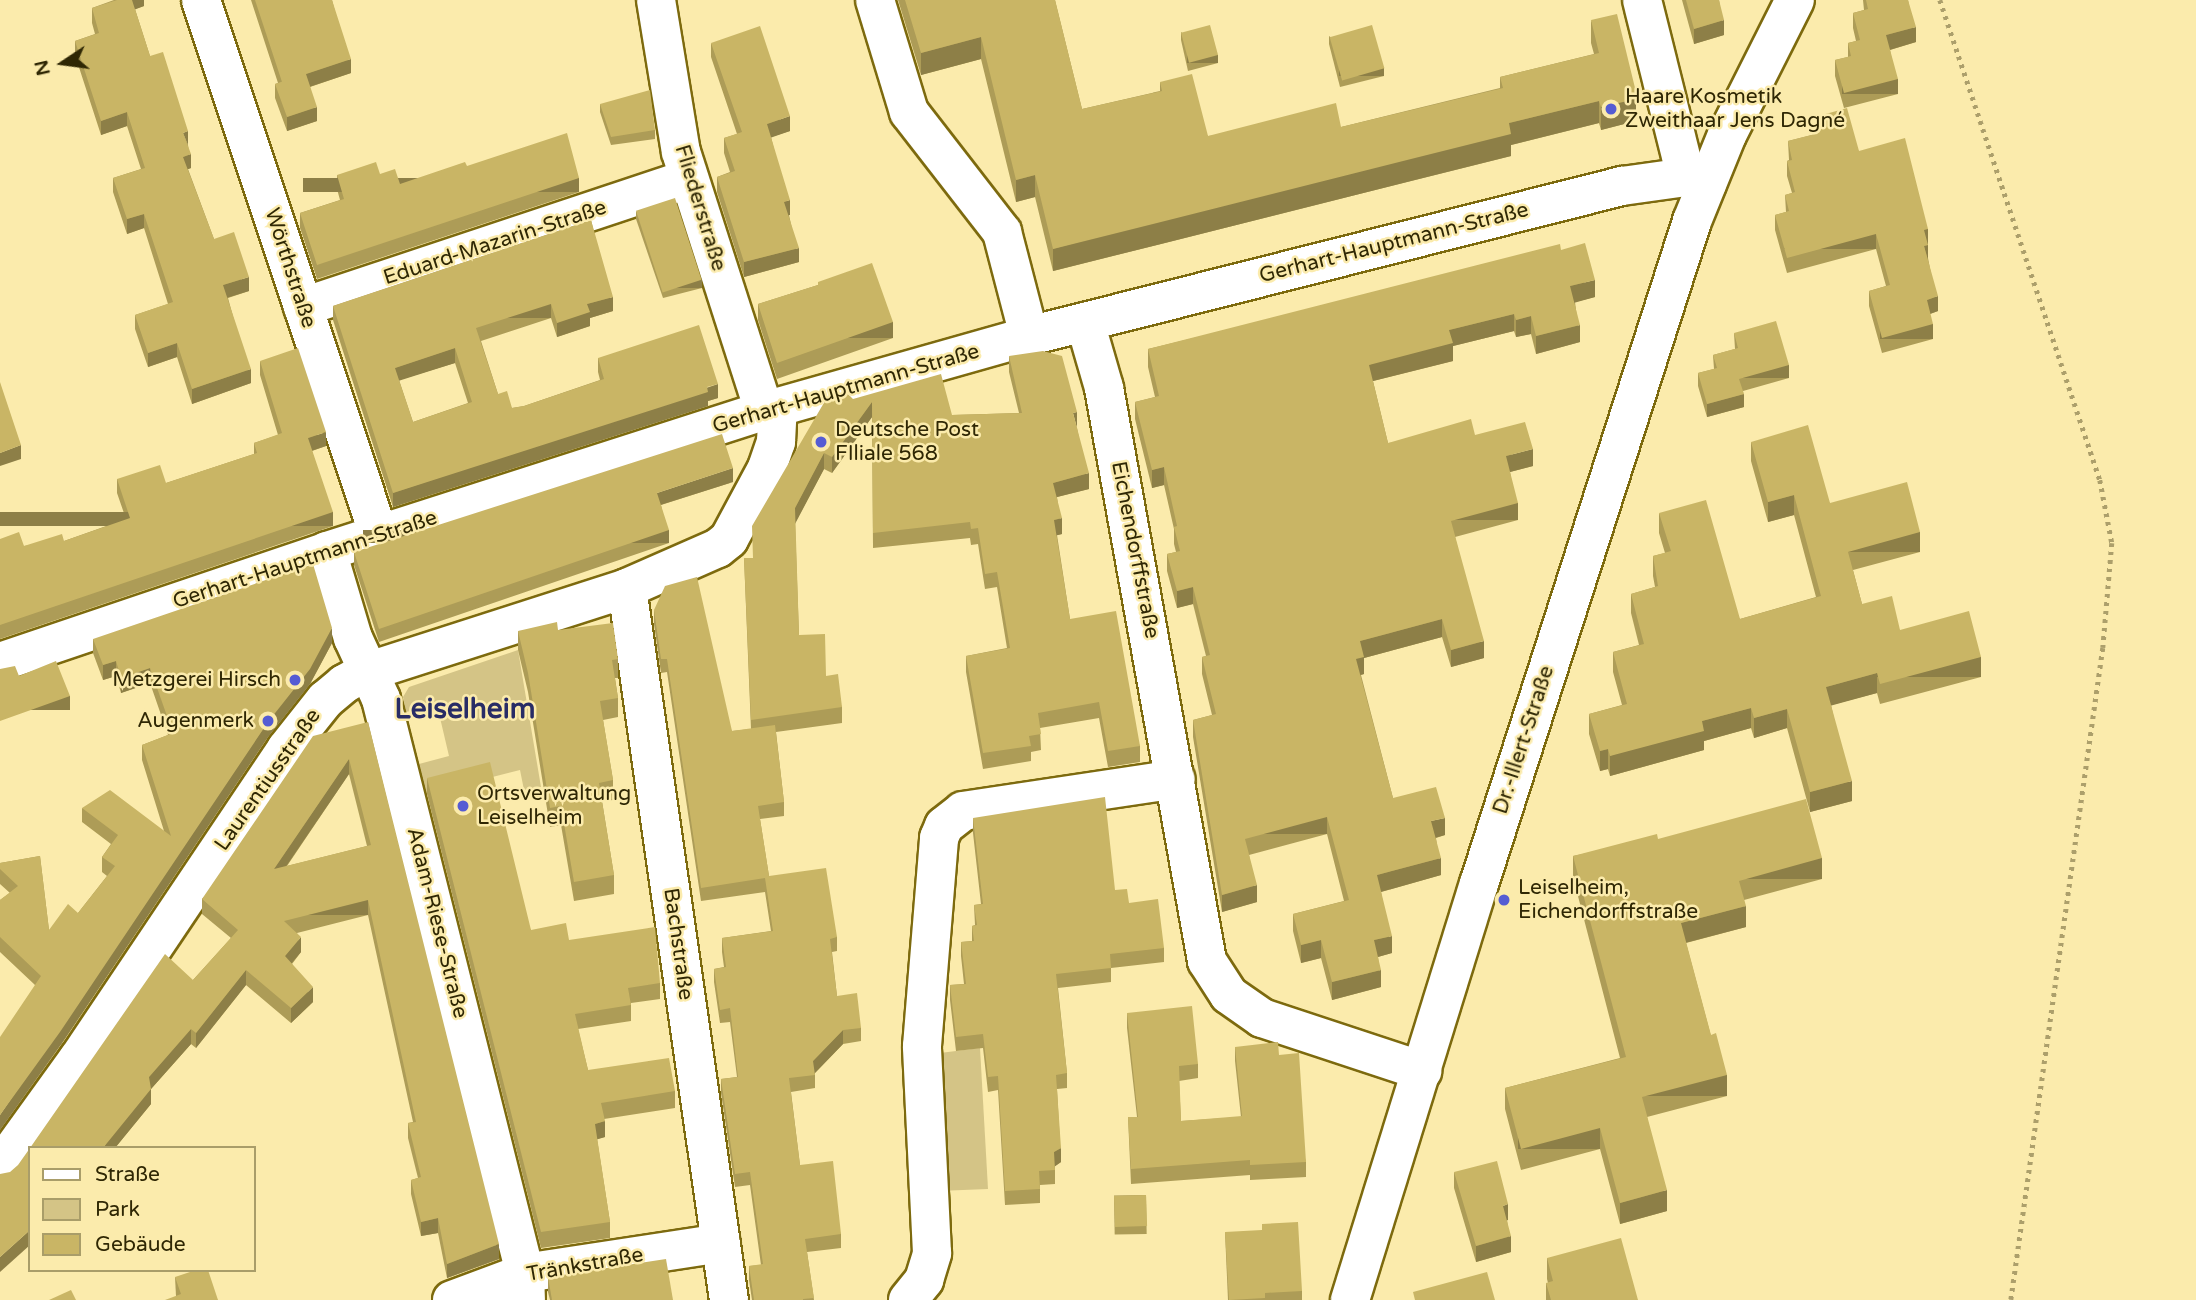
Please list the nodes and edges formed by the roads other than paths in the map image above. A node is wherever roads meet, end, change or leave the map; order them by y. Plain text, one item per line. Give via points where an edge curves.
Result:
1 (201, 0) edge
2 (656, 0) edge
3 (875, 0) edge
4 (1642, 0) edge
5 (1795, 0) edge
6 (688, 179) junction
7 (1696, 180) junction
8 (303, 307) junction
9 (1085, 322) junction
10 (1029, 336) junction
11 (771, 409) junction
12 (379, 535) junction
13 (327, 551) junction
14 (628, 588) junction
15 (0, 662) edge
16 (366, 672) junction
17 (1176, 779) junction
18 (1422, 1071) junction
19 (0, 1167) edge
20 (721, 1243) junction
21 (526, 1287) edge
22 (452, 1300) edge
23 (729, 1300) edge
24 (908, 1300) edge
25 (1350, 1300) edge

1 - 8 street, Wörthstraße
2 - 6 street, Fliederstraße
3 - 10 street via 909,112 1002,232
4 - 7 street
5 - 7 street, Dr.-Illert-Straße via 1727,135
6 - 8 street, Eduard-Mazarin-Straße
6 - 11 street, Fliederstraße
7 - 9 street, Gerhart-Hauptmann-Straße via 1622,186
7 - 18 street, Dr.-Illert-Straße via 1651,344
8 - 12 street, Wörthstraße
9 - 10 street, Gerhart-Hauptmann-Straße
9 - 17 street, Eichendorffstraße via 1104,388
10 - 11 street, Gerhart-Hauptmann-Straße
11 - 12 street, Gerhart-Hauptmann-Straße
11 - 14 street, Laurentiusstraße via 778,426 771,458 729,539 704,556
12 - 13 street, Gerhart-Hauptmann-Straße
13 - 15 street, Gerhart-Hauptmann-Straße
13 - 16 street, Adam-Riese-Straße
14 - 16 street, Laurentiusstraße
14 - 20 street, Bachstraße
16 - 19 street, Laurentiusstraße via 325,700 286,749
16 - 21 street, Adam-Riese-Straße via 381,699
17 - 18 street, Eichendorffstraße via 1201,941 1207,961 1229,995 1262,1018
17 - 24 street via 963,811 951,817 939,838 922,1046 932,1253 924,1280
18 - 25 street, Dr.-Illert-Straße
20 - 21 street, Tränkstraße
20 - 23 street, Bachstraße
21 - 22 street, Tränkstraße

